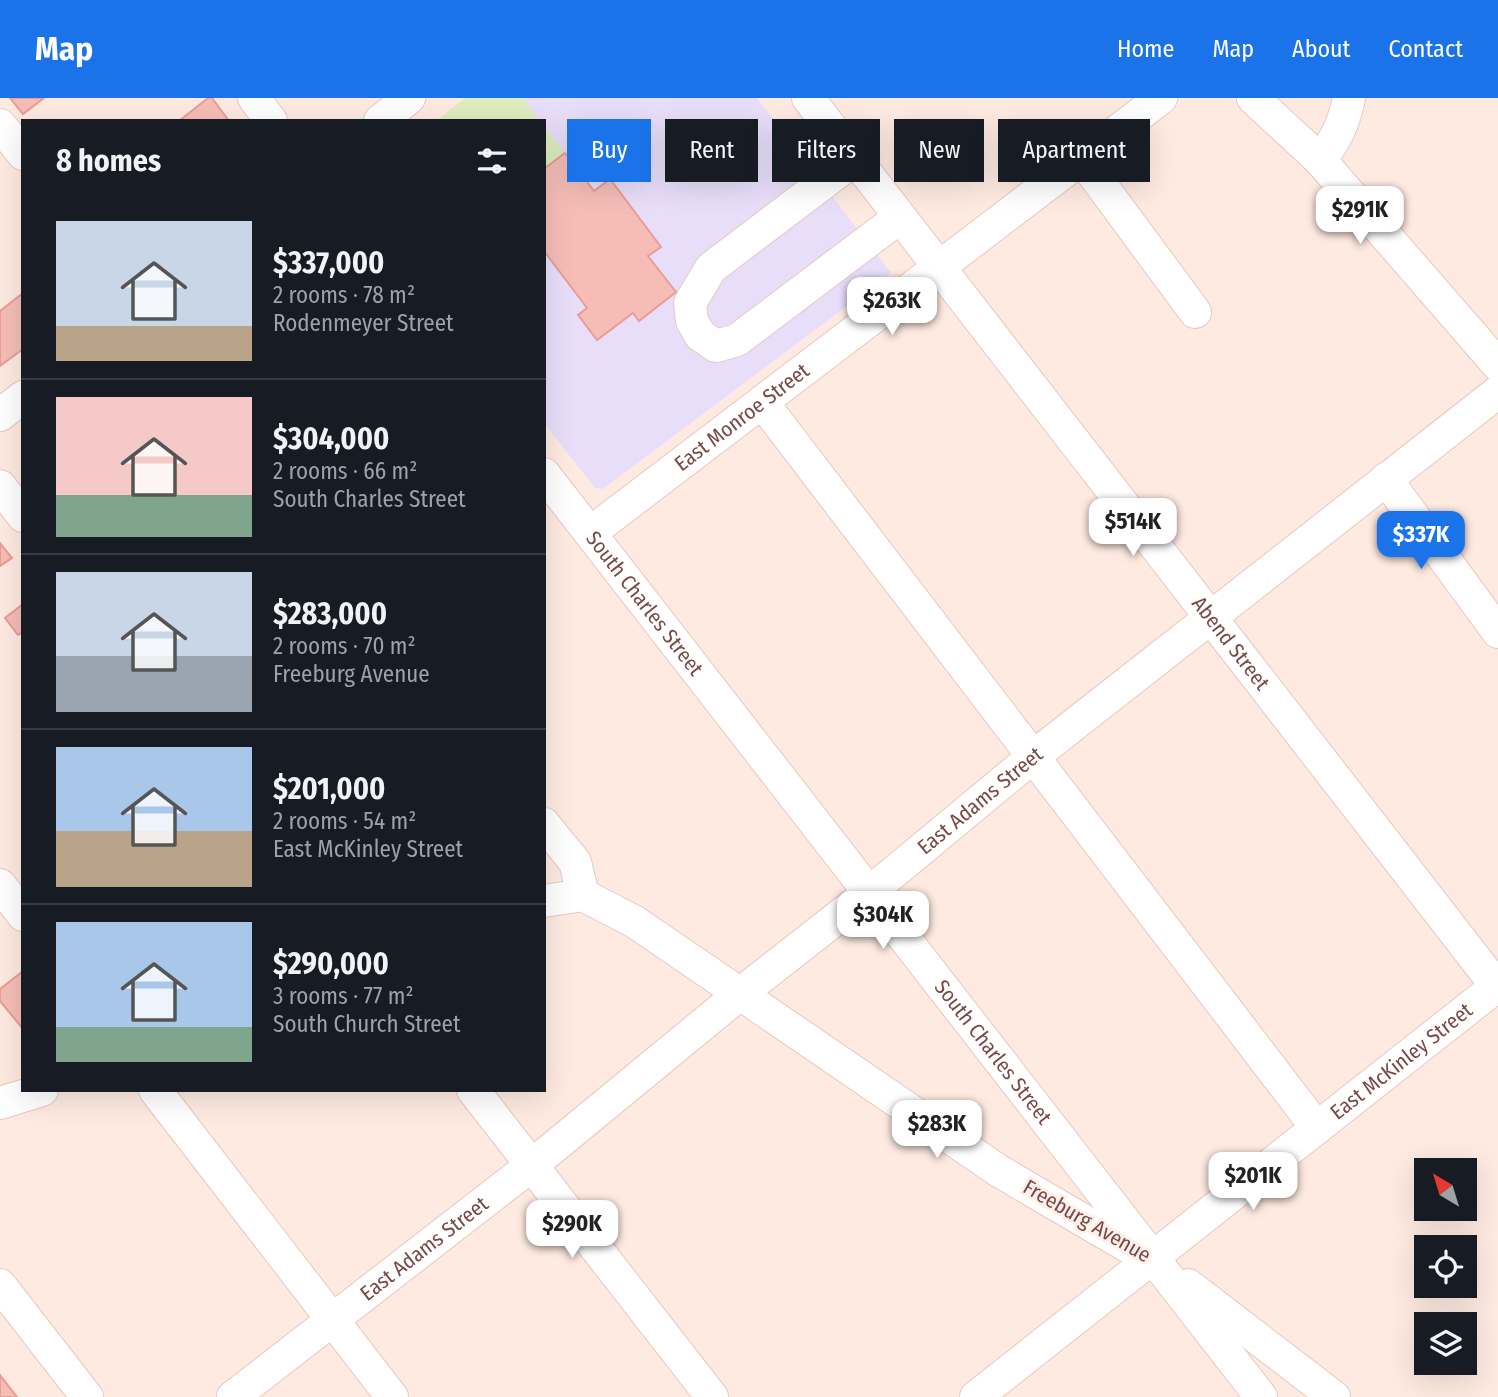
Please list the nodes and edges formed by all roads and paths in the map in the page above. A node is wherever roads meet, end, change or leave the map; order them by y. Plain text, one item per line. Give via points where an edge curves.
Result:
1 (254, 98) edge
2 (409, 98) edge
3 (808, 98) edge
4 (1161, 98) edge
5 (1253, 98) edge
6 (1349, 98) edge
7 (270, 119) edge
8 (383, 119) edge
9 (824, 119) edge
10 (1134, 119) edge
11 (0, 125) edge
12 (21, 151) edge
13 (1320, 160) junction
14 (824, 182) edge
15 (873, 182) edge
16 (1052, 182) edge
17 (1099, 182) edge
18 (900, 217) junction
19 (939, 268) junction
20 (1195, 313) dead end
21 (1498, 365) edge
22 (1498, 392) edge
23 (21, 399) edge
24 (762, 402) junction
25 (0, 415) edge
26 (546, 477) edge
27 (1386, 479) junction
28 (0, 486) edge
29 (21, 513) edge
30 (590, 533) junction
31 (1211, 616) junction
32 (1498, 632) edge
33 (1034, 756) junction
34 (546, 826) edge
35 (0, 885) edge
36 (870, 892) junction
37 (583, 895) junction
38 (546, 901) edge
39 (21, 912) edge
40 (1498, 986) edge
41 (741, 993) junction
42 (35, 1092) edge
43 (157, 1092) edge
44 (475, 1092) edge
45 (0, 1103) edge
46 (1317, 1128) junction
47 (532, 1165) junction
48 (1152, 1258) junction
49 (0, 1285) edge
50 (333, 1320) junction
51 (981, 1395) edge
52 (87, 1397) edge
53 (233, 1397) edge
54 (392, 1397) edge
55 (712, 1397) edge
56 (1261, 1397) edge
57 (1334, 1397) edge

1 - 7 street
2 - 8 street
3 - 9 street, Abend Street
4 - 10 street, East Monroe Street
5 - 13 street
6 - 13 street via 1345,120
11 - 12 street
13 - 21 street
14 - 18 street via 710,268 690,303 700,335 716,346 737,340
15 - 18 street, Abend Street
16 - 19 street, East Monroe Street
17 - 20 street
18 - 19 street, Abend Street
19 - 24 street, East Monroe Street
19 - 31 street, Abend Street
22 - 27 street, East Adams Street
23 - 25 street
24 - 30 street, East Monroe Street
24 - 33 street
26 - 30 street, South Charles Street
27 - 31 street, East Adams Street
27 - 32 street
28 - 29 street
30 - 36 street, South Charles Street
31 - 33 street, East Adams Street
31 - 40 street, Abend Street
33 - 36 street, East Adams Street
33 - 46 street
34 - 37 street via 575,862
35 - 39 street
36 - 41 street, East Adams Street
36 - 48 street, South Charles Street
37 - 38 street
37 - 41 street, Freeburg Avenue via 635,922
40 - 46 street, East McKinley Street
41 - 47 street, East Adams Street
41 - 48 street, Freeburg Avenue via 999,1171 1142,1257
42 - 45 street
43 - 50 street
44 - 47 street
46 - 48 street, East McKinley Street
47 - 50 street, East Adams Street
47 - 55 street
48 - 51 street, East McKinley Street
48 - 56 street, South Charles Street
48 - 57 street, Freeburg Avenue
49 - 52 street
50 - 53 street, East Adams Street
50 - 54 street

